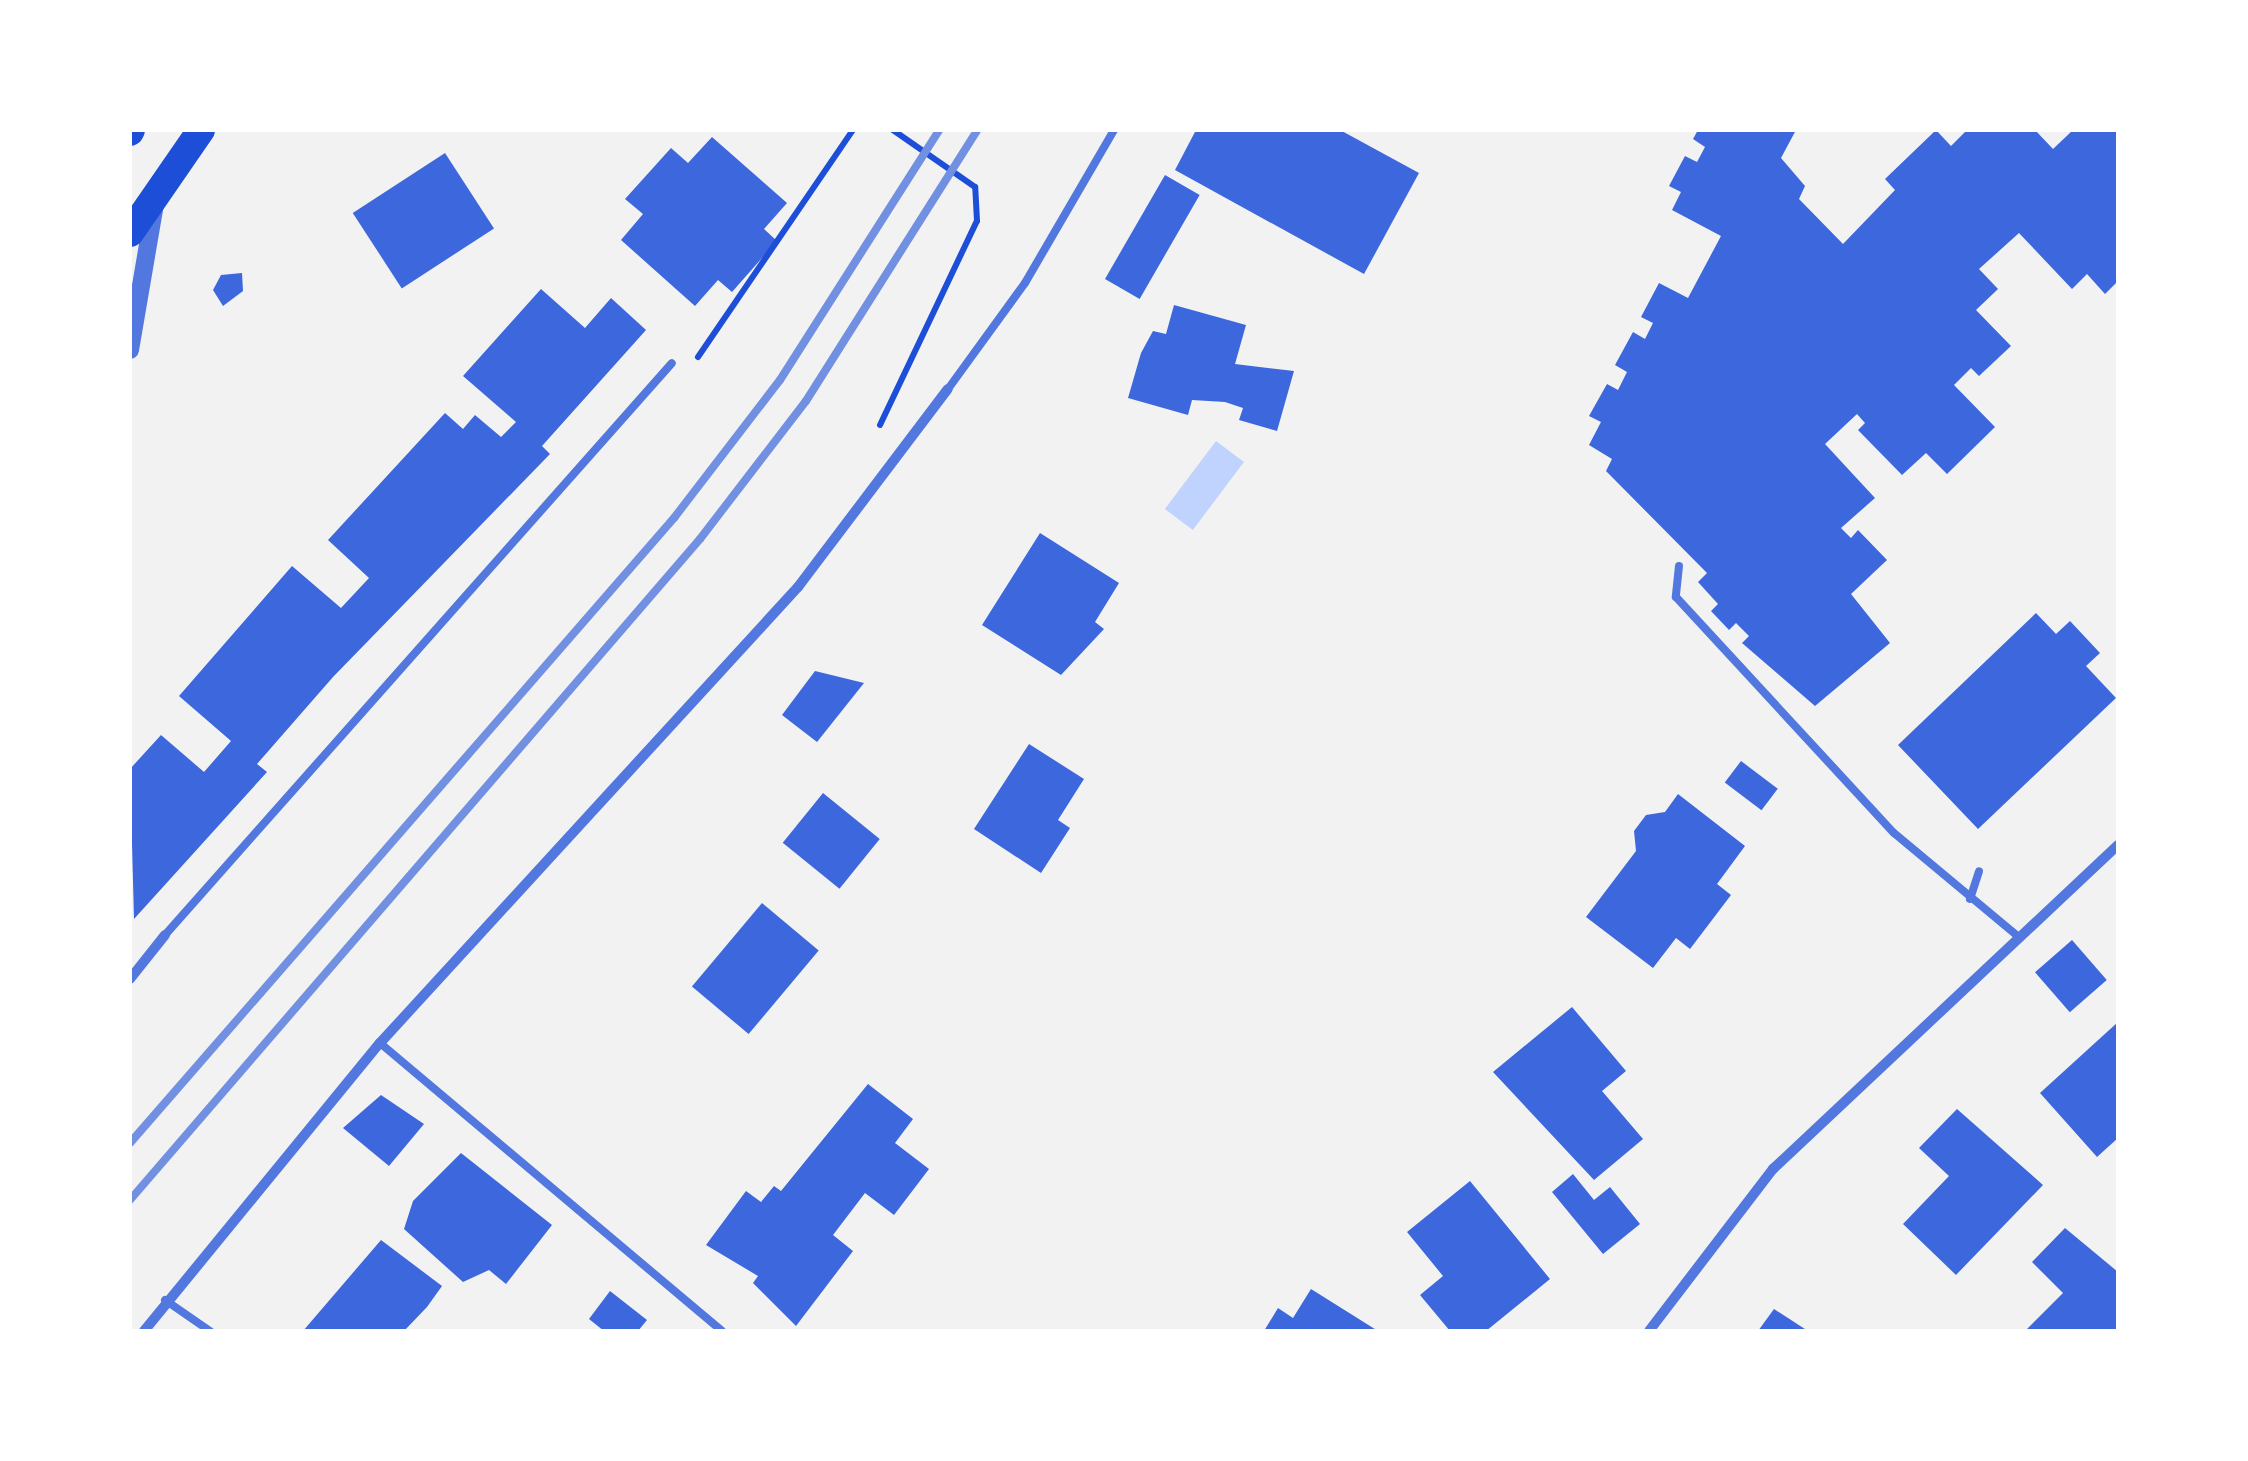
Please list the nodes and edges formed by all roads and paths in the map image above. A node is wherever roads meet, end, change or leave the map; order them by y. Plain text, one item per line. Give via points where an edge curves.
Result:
1 (201, 130) edge
2 (853, 130) edge
3 (893, 130) edge
4 (1114, 130) edge
5 (156, 200) junction
6 (130, 233) edge
7 (130, 350) edge
8 (672, 363) joint
9 (948, 389) joint
10 (883, 478) junction
11 (1679, 566) dead end
12 (2118, 845) edge
13 (1979, 871) dead end
14 (1970, 899) junction
15 (165, 935) joint
16 (2020, 938) junction
17 (130, 979) edge
18 (380, 1043) junction
19 (165, 1300) junction
20 (144, 1331) edge
21 (210, 1331) edge
22 (722, 1331) edge
23 (1649, 1331) edge

1 - 5 highway
2 - 8 path via 706,355
3 - 10 path via 975,187 977,221 955,279 884,401 873,462
4 - 9 lane via 1025,283
5 - 6 highway
5 - 7 street
8 - 15 lane
9 - 10 street
10 - 18 street via 734,660
11 - 14 lane via 1676,597 1894,833
12 - 16 street
13 - 14 lane
14 - 16 lane
15 - 17 street
16 - 23 street via 1773,1169
18 - 19 street
18 - 22 lane
19 - 20 street
19 - 21 lane

